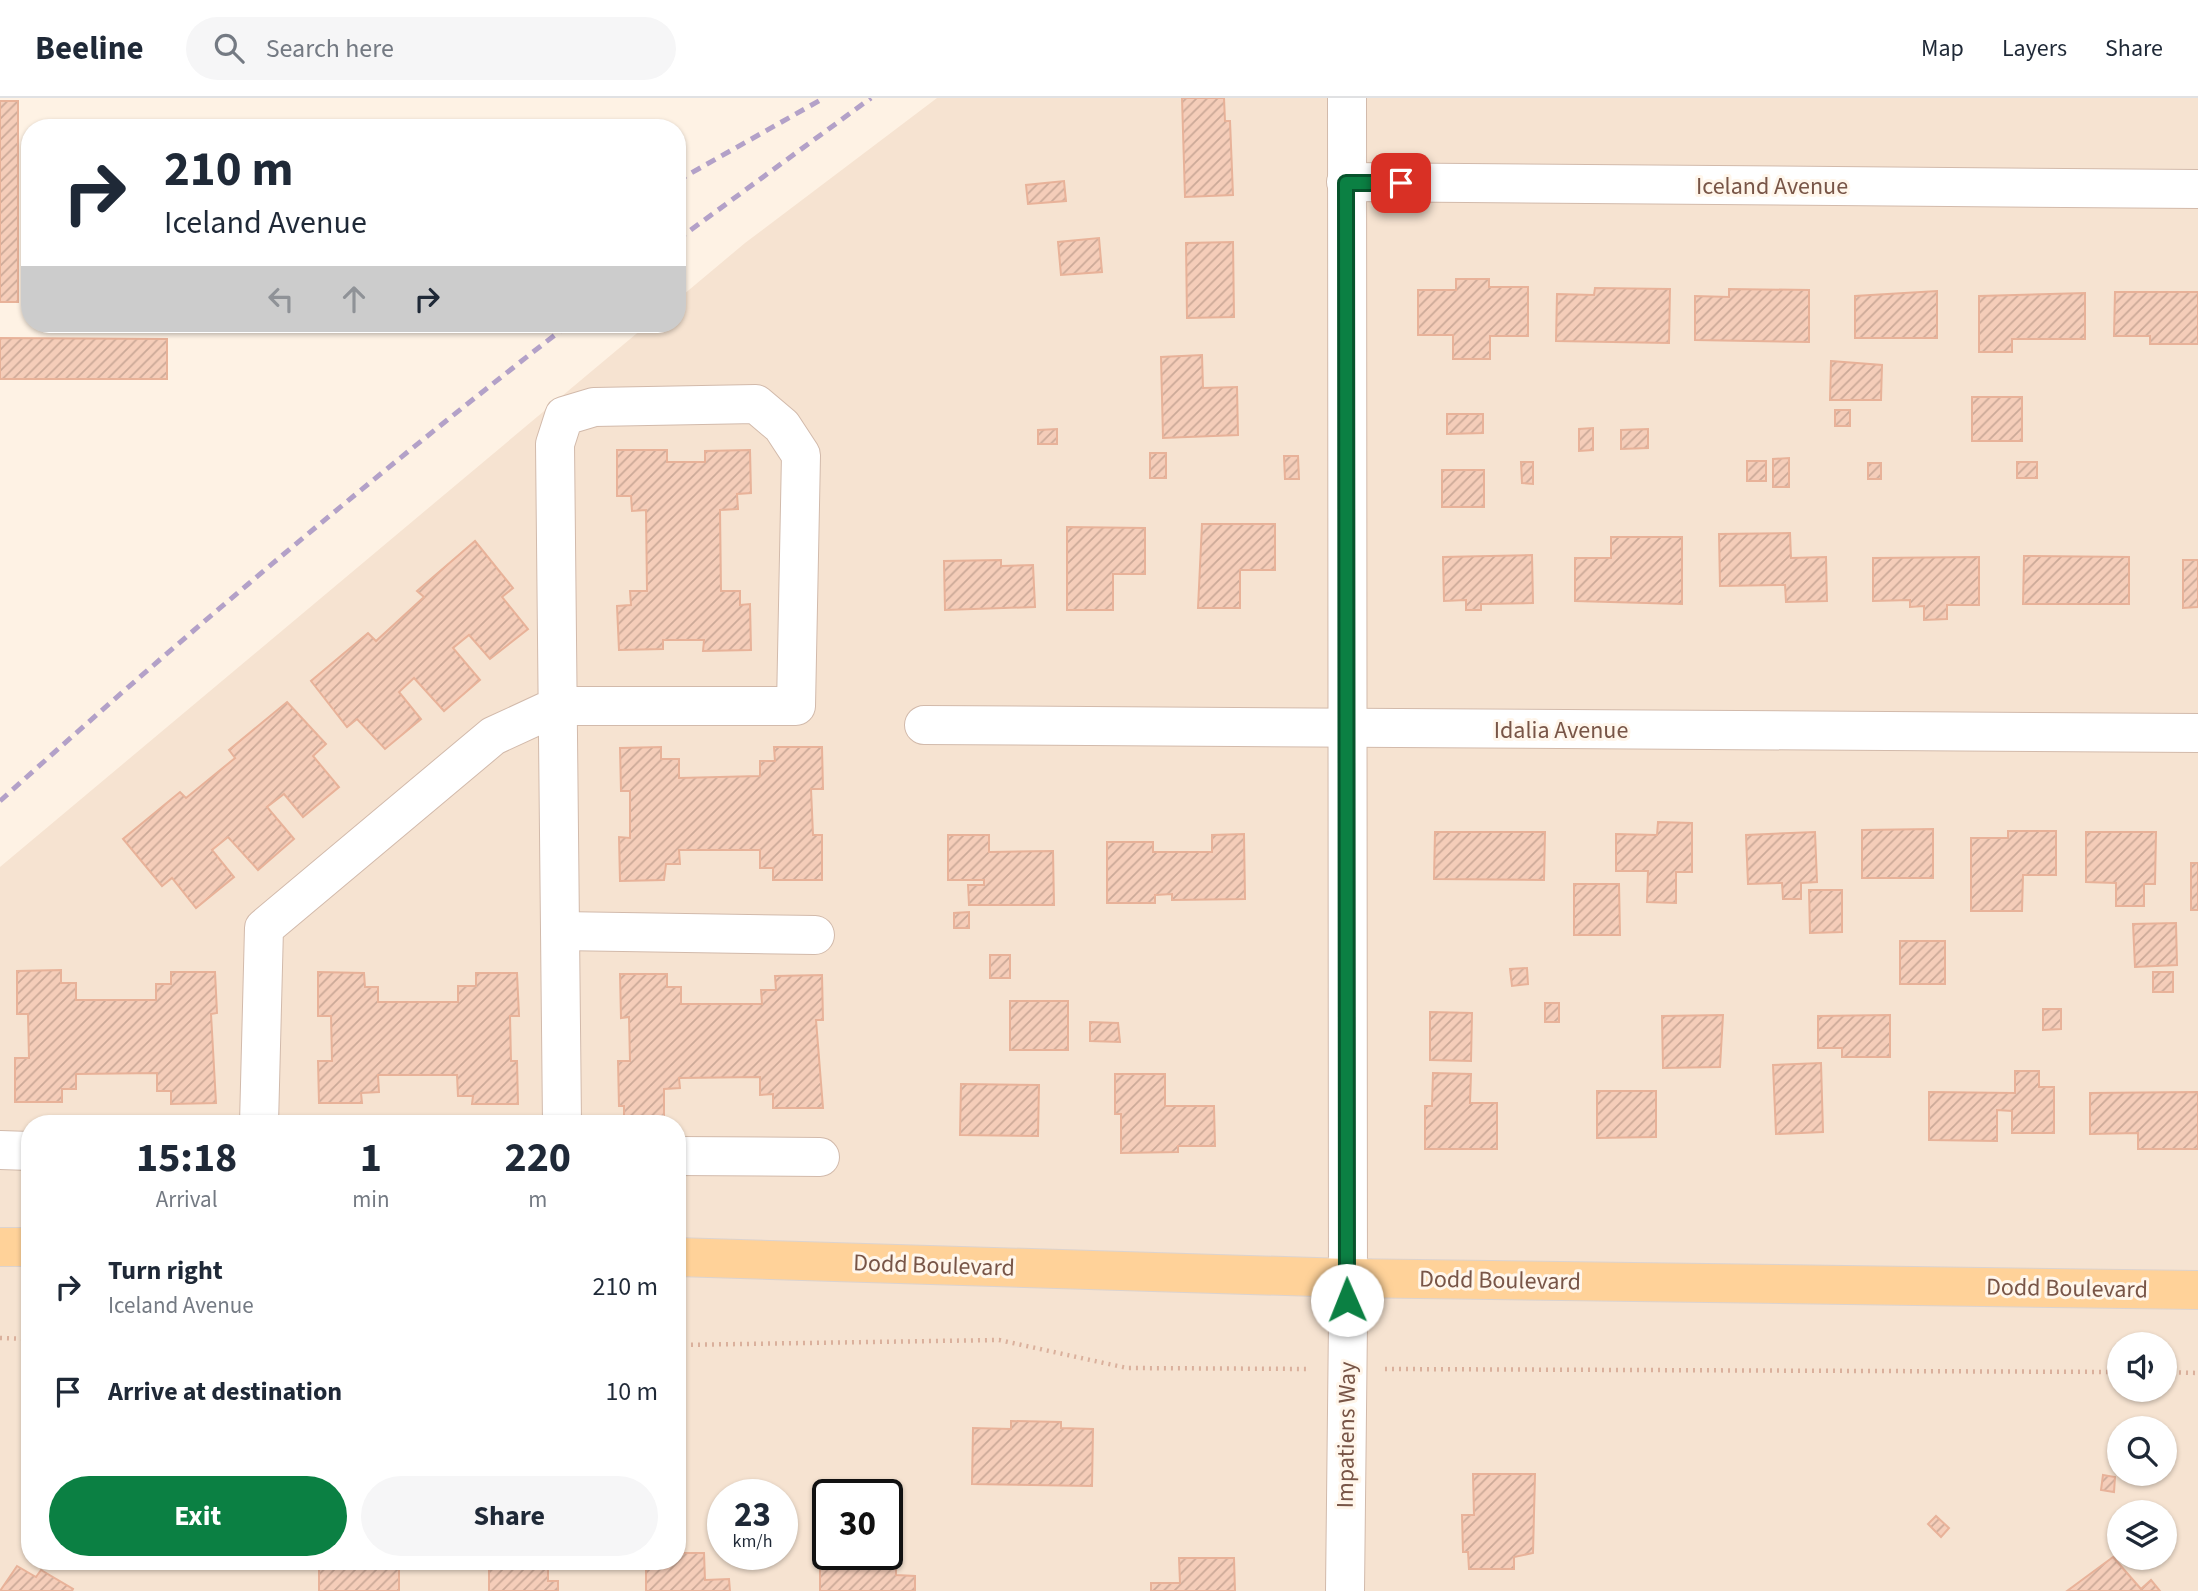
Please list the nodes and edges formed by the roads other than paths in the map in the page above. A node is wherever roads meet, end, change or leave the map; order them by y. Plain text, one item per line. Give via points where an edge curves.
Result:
1 (1347, 98) edge
2 (1346, 183) junction
3 (2198, 189) edge
4 (558, 706) junction
5 (924, 725) dead end
6 (1346, 729) junction
7 (2198, 733) edge
8 (559, 931) junction
9 (815, 935) dead end
10 (259, 1115) edge
11 (562, 1115) edge
12 (0, 1150) edge
13 (21, 1151) edge
14 (686, 1156) edge
15 (820, 1157) dead end
16 (0, 1247) edge
17 (21, 1247) edge
18 (686, 1257) edge
19 (1346, 1278) junction
20 (2198, 1290) edge
21 (1345, 1591) edge

1 - 2 street, Impatiens Way
2 - 3 street, Iceland Avenue
2 - 6 street, Impatiens Way
4 - 4 street via 555,444 564,416 594,407 756,404 782,426 801,455 796,706
4 - 8 street
4 - 10 street via 493,736 264,928
5 - 6 street, Idalia Avenue
6 - 7 street, Idalia Avenue
6 - 19 street, Impatiens Way
8 - 9 street
8 - 11 street
12 - 13 street
14 - 15 street
16 - 17 main road
18 - 19 main road, Dodd Boulevard
19 - 20 main road, Dodd Boulevard
19 - 21 street, Impatiens Way

